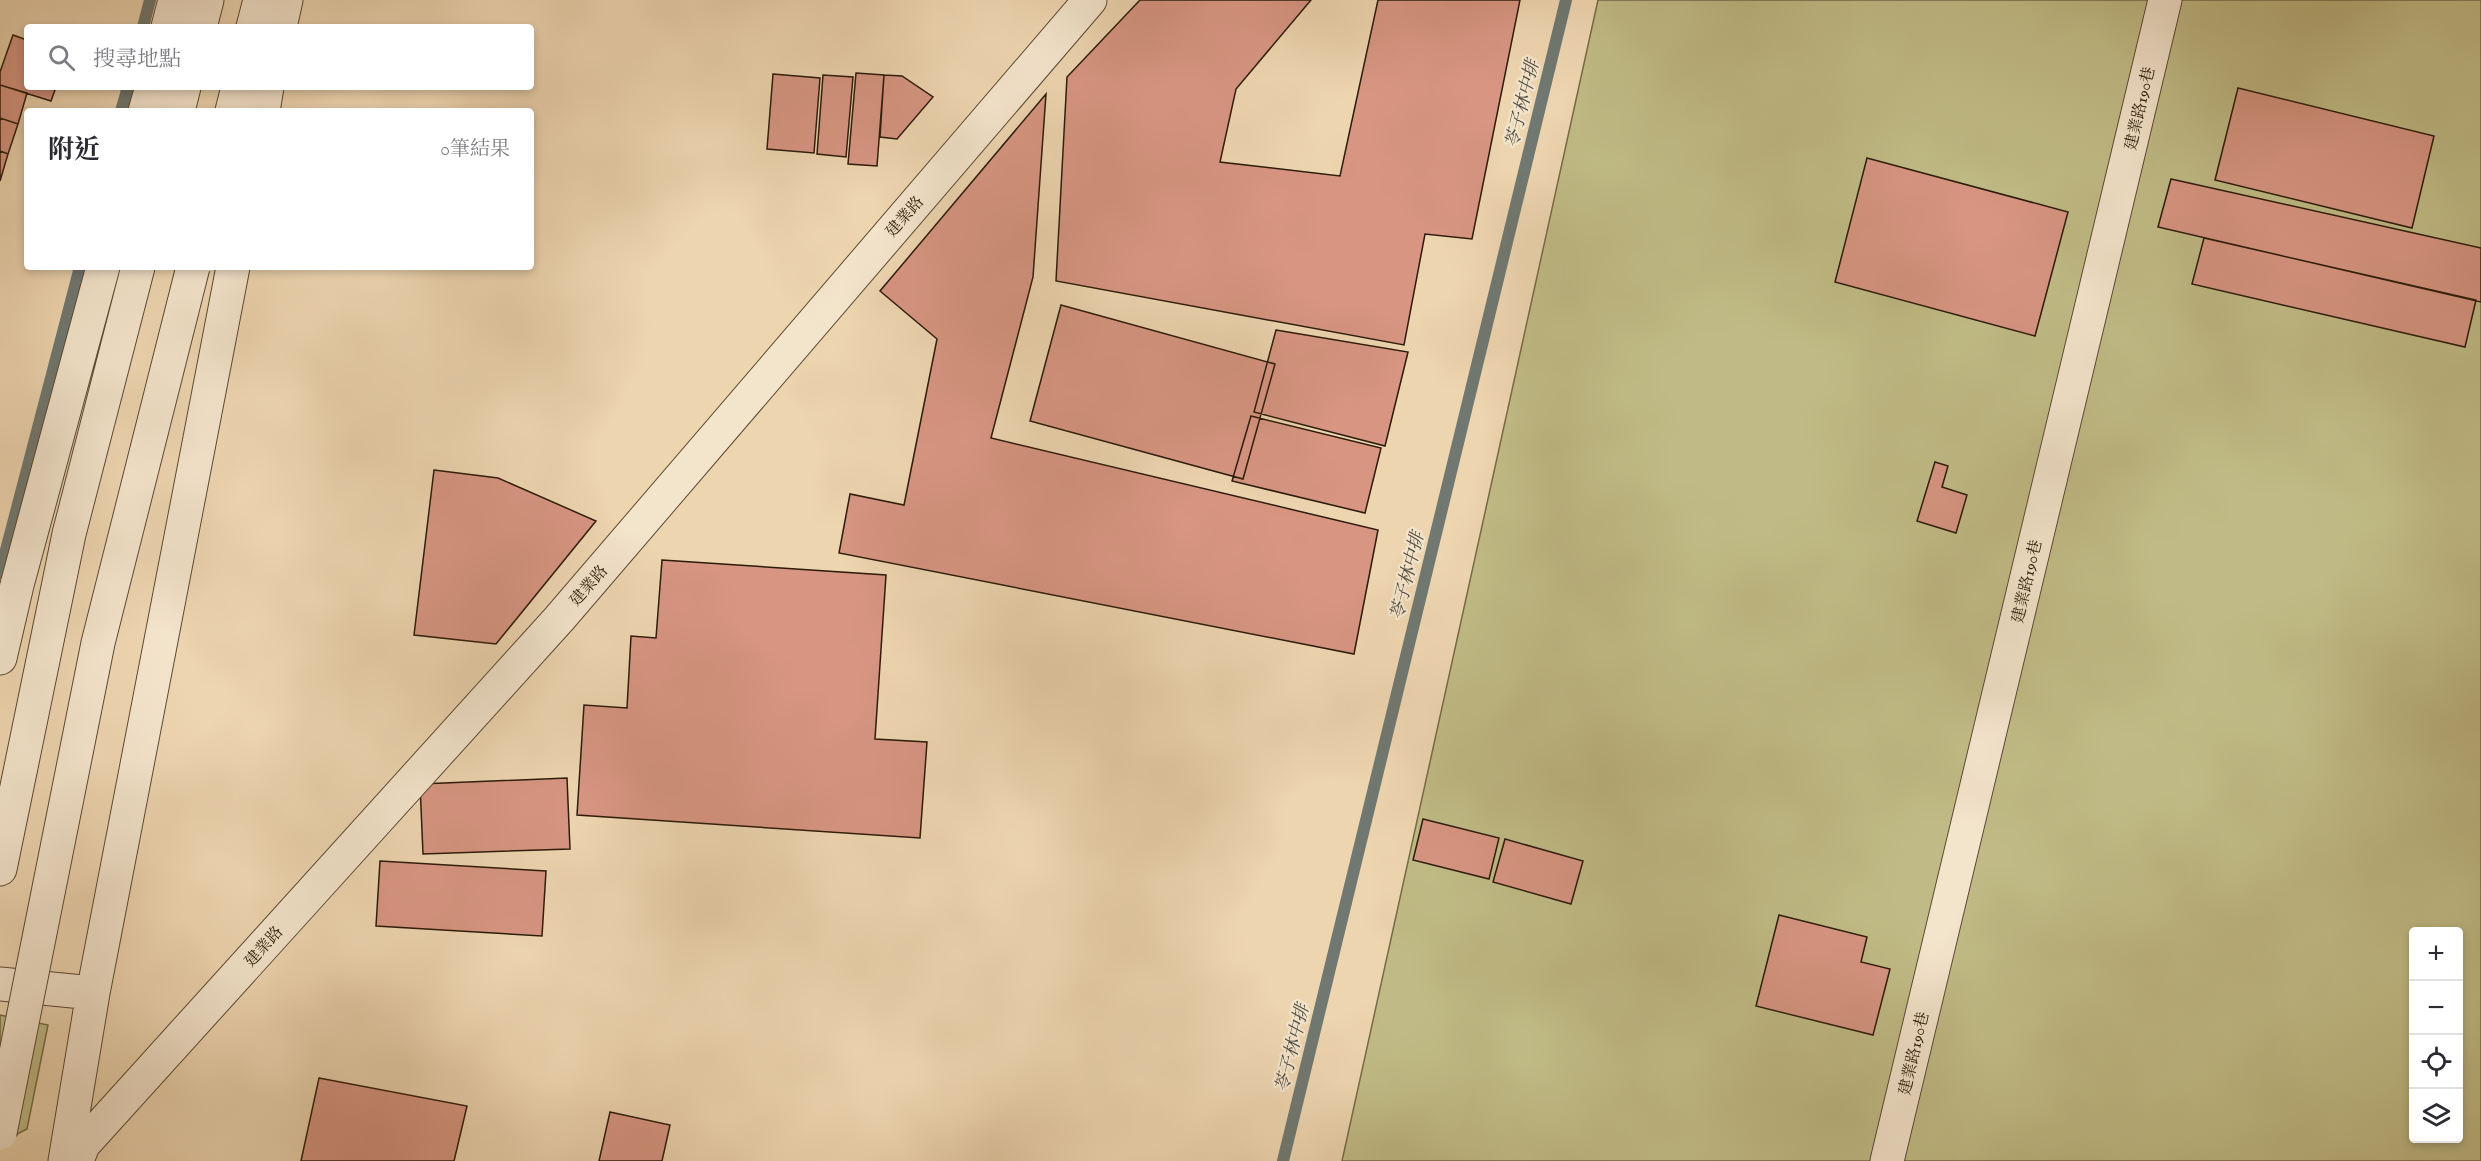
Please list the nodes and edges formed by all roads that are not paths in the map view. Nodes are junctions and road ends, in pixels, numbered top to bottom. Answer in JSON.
{"nodes":[{"id":1,"x":175,"y":0,"type":"edge"},
{"id":2,"x":207,"y":0,"type":"edge"},
{"id":3,"x":260,"y":0,"type":"edge"},
{"id":4,"x":286,"y":0,"type":"edge"},
{"id":5,"x":1090,"y":0,"type":"edge"},
{"id":6,"x":2165,"y":0,"type":"edge"},
{"id":7,"x":169,"y":24,"type":"edge"},
{"id":8,"x":201,"y":24,"type":"edge"},
{"id":9,"x":254,"y":24,"type":"edge"},
{"id":10,"x":281,"y":24,"type":"edge"},
{"id":11,"x":151,"y":90,"type":"edge"},
{"id":12,"x":183,"y":90,"type":"edge"},
{"id":13,"x":237,"y":90,"type":"edge"},
{"id":14,"x":266,"y":90,"type":"edge"},
{"id":15,"x":146,"y":108,"type":"edge"},
{"id":16,"x":179,"y":108,"type":"edge"},
{"id":17,"x":233,"y":108,"type":"edge"},
{"id":18,"x":264,"y":108,"type":"edge"},
{"id":19,"x":102,"y":270,"type":"edge"},
{"id":20,"x":137,"y":270,"type":"edge"},
{"id":21,"x":192,"y":270,"type":"edge"},
{"id":22,"x":232,"y":270,"type":"edge"},
{"id":23,"x":0,"y":658,"type":"edge"},
{"id":24,"x":0,"y":869,"type":"edge"},
{"id":25,"x":0,"y":984,"type":"edge"},
{"id":26,"x":93,"y":993,"type":"junction"},
{"id":27,"x":0,"y":1133,"type":"edge"},
{"id":28,"x":65,"y":1161,"type":"edge"},
{"id":29,"x":77,"y":1161,"type":"edge"},
{"id":30,"x":1887,"y":1161,"type":"edge"}],
"edges":[{"from":1,"to":7,"type":"street"},
{"from":2,"to":8,"type":"street"},
{"from":3,"to":9,"type":"street"},
{"from":4,"to":10,"type":"street"},
{"from":5,"to":29,"type":"street","name":"建業路"},
{"from":6,"to":30,"type":"street","name":"建業路190巷"},
{"from":11,"to":15,"type":"street"},
{"from":12,"to":16,"type":"street"},
{"from":13,"to":17,"type":"street"},
{"from":14,"to":18,"type":"street"},
{"from":19,"to":23,"type":"street"},
{"from":20,"to":24,"type":"street"},
{"from":21,"to":27,"type":"street","bridge":true},
{"from":22,"to":26,"type":"street"},
{"from":25,"to":26,"type":"street"},
{"from":26,"to":28,"type":"street"}]}
